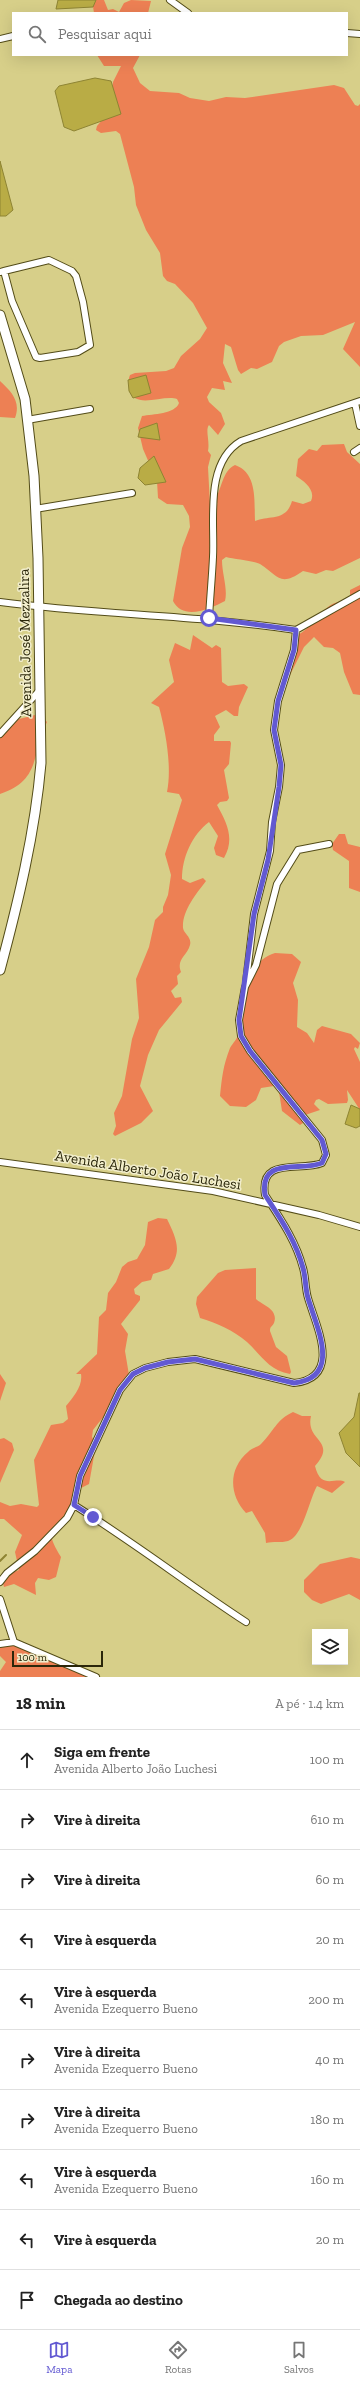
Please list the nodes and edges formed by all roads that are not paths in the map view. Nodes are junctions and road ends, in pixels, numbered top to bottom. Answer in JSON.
{"nodes":[{"id":1,"x":170,"y":0,"type":"edge"},
{"id":2,"x":187,"y":12,"type":"edge"},
{"id":3,"x":348,"y":34,"type":"edge"},
{"id":4,"x":360,"y":34,"type":"edge"},
{"id":5,"x":12,"y":36,"type":"edge"},
{"id":6,"x":0,"y":39,"type":"edge"},
{"id":7,"x":2,"y":272,"type":"edge"},
{"id":8,"x":0,"y":315,"type":"edge"},
{"id":9,"x":357,"y":402,"type":"edge"},
{"id":10,"x":90,"y":409,"type":"dead end"},
{"id":11,"x":27,"y":420,"type":"junction"},
{"id":12,"x":360,"y":426,"type":"edge"},
{"id":13,"x":360,"y":448,"type":"edge"},
{"id":14,"x":354,"y":452,"type":"dead end"},
{"id":15,"x":132,"y":493,"type":"dead end"},
{"id":16,"x":35,"y":509,"type":"junction"},
{"id":17,"x":360,"y":594,"type":"edge"},
{"id":18,"x":0,"y":602,"type":"edge"},
{"id":19,"x":39,"y":608,"type":"junction"},
{"id":20,"x":209,"y":618,"type":"junction"},
{"id":21,"x":296,"y":630,"type":"junction"},
{"id":22,"x":40,"y":691,"type":"junction"},
{"id":23,"x":0,"y":734,"type":"edge"},
{"id":24,"x":329,"y":844,"type":"dead end"},
{"id":25,"x":0,"y":970,"type":"edge"},
{"id":26,"x":245,"y":987,"type":"junction"},
{"id":27,"x":0,"y":1162,"type":"edge"},
{"id":28,"x":270,"y":1203,"type":"junction"},
{"id":29,"x":360,"y":1227,"type":"edge"},
{"id":30,"x":74,"y":1505,"type":"junction"},
{"id":31,"x":0,"y":1582,"type":"edge"},
{"id":32,"x":0,"y":1599,"type":"edge"},
{"id":33,"x":246,"y":1622,"type":"dead end"},
{"id":34,"x":14,"y":1642,"type":"junction"},
{"id":35,"x":0,"y":1644,"type":"edge"},
{"id":36,"x":96,"y":1677,"type":"edge"}],
"edges":[{"from":1,"to":2,"type":"street"},
{"from":3,"to":4,"type":"street"},
{"from":5,"to":6,"type":"street"},
{"from":7,"to":7,"type":"street"},
{"from":8,"to":11,"type":"main road","name":"Avenida José Mezzalira"},
{"from":9,"to":12,"type":"street"},
{"from":9,"to":20,"type":"street"},
{"from":10,"to":11,"type":"street"},
{"from":11,"to":16,"type":"main road","name":"Avenida José Mezzalira"},
{"from":13,"to":14,"type":"street"},
{"from":15,"to":16,"type":"street"},
{"from":16,"to":19,"type":"main road","name":"Avenida José Mezzalira"},
{"from":17,"to":21,"type":"street"},
{"from":18,"to":19,"type":"street"},
{"from":19,"to":20,"type":"street"},
{"from":19,"to":22,"type":"main road","name":"Avenida José Mezzalira"},
{"from":20,"to":21,"type":"street"},
{"from":21,"to":26,"type":"street"},
{"from":22,"to":23,"type":"street"},
{"from":22,"to":25,"type":"main road","name":"Avenida José Mezzalira"},
{"from":24,"to":26,"type":"street"},
{"from":26,"to":28,"type":"street"},
{"from":27,"to":28,"type":"street","name":"Avenida Alberto João Luchesi"},
{"from":28,"to":29,"type":"street","name":"Avenida Alberto João Luchesi"},
{"from":28,"to":30,"type":"street"},
{"from":30,"to":31,"type":"street"},
{"from":30,"to":33,"type":"street"},
{"from":32,"to":34,"type":"street"},
{"from":34,"to":35,"type":"street"},
{"from":34,"to":36,"type":"street"}]}
